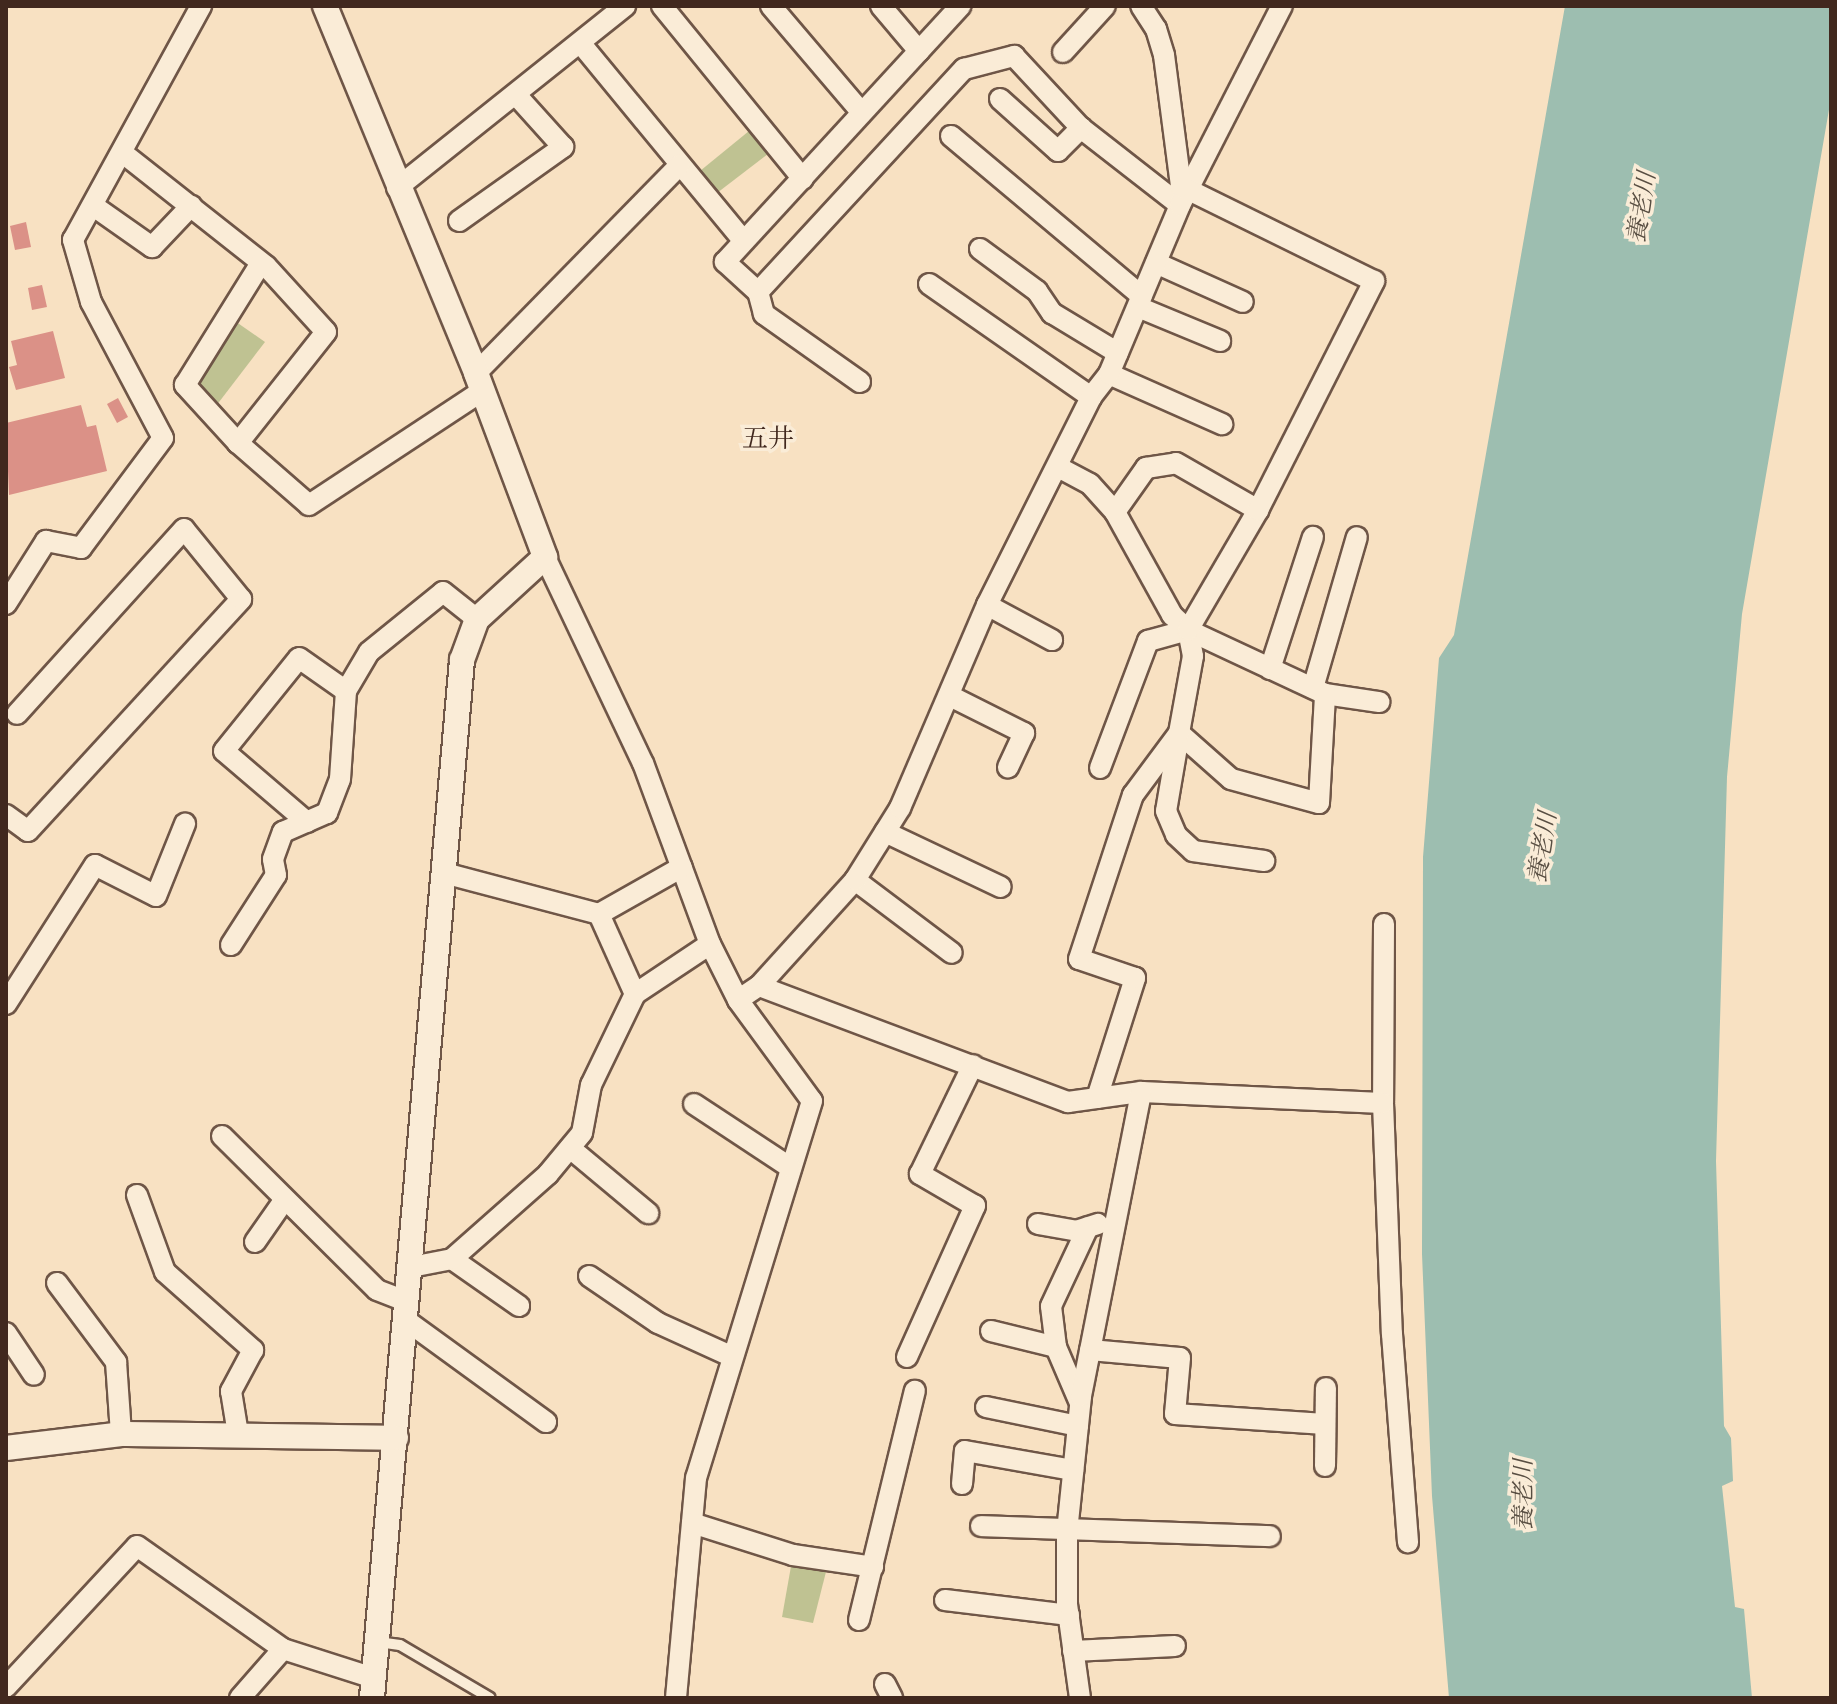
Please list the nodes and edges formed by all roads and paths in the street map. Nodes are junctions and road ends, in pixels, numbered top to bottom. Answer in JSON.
{"nodes":[{"id":1,"x":201,"y":6,"type":"edge"},
{"id":2,"x":325,"y":6,"type":"edge"},
{"id":3,"x":662,"y":6,"type":"edge"},
{"id":4,"x":771,"y":6,"type":"edge"},
{"id":5,"x":881,"y":6,"type":"edge"},
{"id":6,"x":960,"y":6,"type":"edge"},
{"id":7,"x":1105,"y":6,"type":"edge"},
{"id":8,"x":1141,"y":6,"type":"edge"},
{"id":9,"x":1282,"y":6,"type":"edge"},
{"id":10,"x":619,"y":8,"type":"edge"},
{"id":11,"x":582,"y":45,"type":"junction"},
{"id":12,"x":919,"y":51,"type":"junction"},
{"id":13,"x":1063,"y":52,"type":"dead end"},
{"id":14,"x":517,"y":96,"type":"junction"},
{"id":15,"x":1000,"y":99,"type":"dead end"},
{"id":16,"x":862,"y":113,"type":"junction"},
{"id":17,"x":1081,"y":128,"type":"junction"},
{"id":18,"x":951,"y":136,"type":"dead end"},
{"id":19,"x":124,"y":154,"type":"junction"},
{"id":20,"x":680,"y":165,"type":"junction"},
{"id":21,"x":803,"y":179,"type":"junction"},
{"id":22,"x":397,"y":188,"type":"junction"},
{"id":23,"x":1184,"y":199,"type":"junction"},
{"id":24,"x":191,"y":206,"type":"junction"},
{"id":25,"x":95,"y":207,"type":"junction"},
{"id":26,"x":459,"y":221,"type":"dead end"},
{"id":27,"x":743,"y":240,"type":"junction"},
{"id":28,"x":980,"y":249,"type":"dead end"},
{"id":29,"x":261,"y":263,"type":"junction"},
{"id":30,"x":1156,"y":263,"type":"junction"},
{"id":31,"x":929,"y":284,"type":"dead end"},
{"id":32,"x":758,"y":292,"type":"junction"},
{"id":33,"x":1140,"y":301,"type":"junction"},
{"id":34,"x":1243,"y":302,"type":"dead end"},
{"id":35,"x":1220,"y":341,"type":"dead end"},
{"id":36,"x":1118,"y":353,"type":"junction"},
{"id":37,"x":1109,"y":374,"type":"junction"},
{"id":38,"x":479,"y":382,"type":"junction"},
{"id":39,"x":860,"y":382,"type":"dead end"},
{"id":40,"x":1091,"y":397,"type":"junction"},
{"id":41,"x":1222,"y":424,"type":"dead end"},
{"id":42,"x":238,"y":443,"type":"junction"},
{"id":43,"x":1058,"y":467,"type":"junction"},
{"id":44,"x":1258,"y":510,"type":"junction"},
{"id":45,"x":1115,"y":512,"type":"junction"},
{"id":46,"x":1313,"y":537,"type":"dead end"},
{"id":47,"x":1357,"y":537,"type":"dead end"},
{"id":48,"x":545,"y":557,"type":"junction"},
{"id":49,"x":6,"y":604,"type":"edge"},
{"id":50,"x":987,"y":605,"type":"junction"},
{"id":51,"x":477,"y":619,"type":"junction"},
{"id":52,"x":1188,"y":630,"type":"junction"},
{"id":53,"x":1052,"y":640,"type":"dead end"},
{"id":54,"x":1270,"y":669,"type":"junction"},
{"id":55,"x":346,"y":691,"type":"junction"},
{"id":56,"x":1319,"y":691,"type":"junction"},
{"id":57,"x":950,"y":696,"type":"junction"},
{"id":58,"x":1379,"y":702,"type":"dead end"},
{"id":59,"x":10,"y":716,"type":"edge"},
{"id":60,"x":1179,"y":733,"type":"junction"},
{"id":61,"x":1008,"y":767,"type":"dead end"},
{"id":62,"x":1100,"y":768,"type":"dead end"},
{"id":63,"x":6,"y":815,"type":"edge"},
{"id":64,"x":307,"y":822,"type":"junction"},
{"id":65,"x":185,"y":824,"type":"dead end"},
{"id":66,"x":885,"y":832,"type":"junction"},
{"id":67,"x":1264,"y":861,"type":"dead end"},
{"id":68,"x":682,"y":867,"type":"junction"},
{"id":69,"x":444,"y":873,"type":"junction"},
{"id":70,"x":855,"y":880,"type":"junction"},
{"id":71,"x":1001,"y":887,"type":"dead end"},
{"id":72,"x":599,"y":914,"type":"junction"},
{"id":73,"x":1384,"y":924,"type":"dead end"},
{"id":74,"x":710,"y":944,"type":"junction"},
{"id":75,"x":231,"y":945,"type":"dead end"},
{"id":76,"x":952,"y":953,"type":"dead end"},
{"id":77,"x":759,"y":986,"type":"junction"},
{"id":78,"x":635,"y":994,"type":"junction"},
{"id":79,"x":738,"y":1000,"type":"junction"},
{"id":80,"x":6,"y":1004,"type":"edge"},
{"id":81,"x":973,"y":1065,"type":"junction"},
{"id":82,"x":1141,"y":1092,"type":"junction"},
{"id":83,"x":1097,"y":1098,"type":"junction"},
{"id":84,"x":1383,"y":1103,"type":"junction"},
{"id":85,"x":694,"y":1104,"type":"dead end"},
{"id":86,"x":222,"y":1136,"type":"dead end"},
{"id":87,"x":570,"y":1148,"type":"junction"},
{"id":88,"x":791,"y":1168,"type":"junction"},
{"id":89,"x":137,"y":1195,"type":"dead end"},
{"id":90,"x":285,"y":1199,"type":"junction"},
{"id":91,"x":648,"y":1213,"type":"dead end"},
{"id":92,"x":1116,"y":1217,"type":"junction"},
{"id":93,"x":1038,"y":1224,"type":"dead end"},
{"id":94,"x":1088,"y":1227,"type":"junction"},
{"id":95,"x":255,"y":1242,"type":"dead end"},
{"id":96,"x":452,"y":1259,"type":"junction"},
{"id":97,"x":411,"y":1267,"type":"junction"},
{"id":98,"x":589,"y":1276,"type":"dead end"},
{"id":99,"x":57,"y":1283,"type":"dead end"},
{"id":100,"x":519,"y":1306,"type":"dead end"},
{"id":101,"x":408,"y":1311,"type":"junction"},
{"id":102,"x":991,"y":1331,"type":"dead end"},
{"id":103,"x":6,"y":1333,"type":"edge"},
{"id":104,"x":1056,"y":1347,"type":"junction"},
{"id":105,"x":1090,"y":1350,"type":"junction"},
{"id":106,"x":733,"y":1357,"type":"junction"},
{"id":107,"x":907,"y":1357,"type":"dead end"},
{"id":108,"x":34,"y":1375,"type":"dead end"},
{"id":109,"x":1326,"y":1388,"type":"dead end"},
{"id":110,"x":915,"y":1391,"type":"dead end"},
{"id":111,"x":1080,"y":1403,"type":"junction"},
{"id":112,"x":986,"y":1407,"type":"dead end"},
{"id":113,"x":546,"y":1422,"type":"dead end"},
{"id":114,"x":1325,"y":1424,"type":"junction"},
{"id":115,"x":1078,"y":1426,"type":"junction"},
{"id":116,"x":121,"y":1434,"type":"junction"},
{"id":117,"x":238,"y":1434,"type":"junction"},
{"id":118,"x":396,"y":1438,"type":"junction"},
{"id":119,"x":6,"y":1448,"type":"edge"},
{"id":120,"x":1325,"y":1466,"type":"dead end"},
{"id":121,"x":1073,"y":1470,"type":"junction"},
{"id":122,"x":962,"y":1484,"type":"dead end"},
{"id":123,"x":692,"y":1523,"type":"junction"},
{"id":124,"x":981,"y":1526,"type":"dead end"},
{"id":125,"x":1067,"y":1532,"type":"junction"},
{"id":126,"x":1270,"y":1536,"type":"dead end"},
{"id":127,"x":1408,"y":1542,"type":"dead end"},
{"id":128,"x":873,"y":1567,"type":"junction"},
{"id":129,"x":945,"y":1600,"type":"dead end"},
{"id":130,"x":1069,"y":1615,"type":"junction"},
{"id":131,"x":859,"y":1620,"type":"dead end"},
{"id":132,"x":378,"y":1642,"type":"junction"},
{"id":133,"x":1175,"y":1646,"type":"dead end"},
{"id":134,"x":283,"y":1649,"type":"junction"},
{"id":135,"x":1073,"y":1651,"type":"junction"},
{"id":136,"x":6,"y":1687,"type":"edge"},
{"id":137,"x":373,"y":1688,"type":"edge"},
{"id":138,"x":240,"y":1698,"type":"edge"},
{"id":139,"x":490,"y":1698,"type":"edge"},
{"id":140,"x":676,"y":1698,"type":"edge"},
{"id":141,"x":1080,"y":1698,"type":"edge"}],
"edges":[{"from":1,"to":19,"type":"street"},
{"from":2,"to":22,"type":"street"},
{"from":3,"to":21,"type":"street"},
{"from":4,"to":16,"type":"street"},
{"from":5,"to":12,"type":"street"},
{"from":6,"to":12,"type":"street"},
{"from":7,"to":13,"type":"street"},
{"from":8,"to":23,"type":"street"},
{"from":9,"to":23,"type":"street"},
{"from":10,"to":11,"type":"street"},
{"from":11,"to":14,"type":"street"},
{"from":11,"to":20,"type":"street"},
{"from":12,"to":16,"type":"street"},
{"from":14,"to":22,"type":"street"},
{"from":14,"to":26,"type":"street"},
{"from":15,"to":17,"type":"street"},
{"from":16,"to":21,"type":"street"},
{"from":17,"to":23,"type":"street"},
{"from":17,"to":32,"type":"street"},
{"from":18,"to":33,"type":"street"},
{"from":19,"to":24,"type":"street"},
{"from":19,"to":25,"type":"street"},
{"from":20,"to":27,"type":"street"},
{"from":20,"to":38,"type":"street"},
{"from":21,"to":27,"type":"street"},
{"from":22,"to":38,"type":"street"},
{"from":23,"to":30,"type":"street"},
{"from":23,"to":44,"type":"street"},
{"from":24,"to":25,"type":"street"},
{"from":24,"to":29,"type":"street"},
{"from":25,"to":49,"type":"street"},
{"from":27,"to":32,"type":"street"},
{"from":28,"to":36,"type":"street"},
{"from":29,"to":42,"type":"street"},
{"from":29,"to":42,"type":"street"},
{"from":30,"to":33,"type":"street"},
{"from":30,"to":34,"type":"street"},
{"from":31,"to":40,"type":"street"},
{"from":32,"to":39,"type":"street"},
{"from":33,"to":35,"type":"street"},
{"from":33,"to":36,"type":"street"},
{"from":36,"to":37,"type":"street"},
{"from":37,"to":40,"type":"street"},
{"from":37,"to":41,"type":"street"},
{"from":38,"to":42,"type":"street"},
{"from":38,"to":48,"type":"street"},
{"from":40,"to":43,"type":"street"},
{"from":43,"to":45,"type":"street"},
{"from":43,"to":50,"type":"street"},
{"from":44,"to":45,"type":"street"},
{"from":44,"to":52,"type":"street"},
{"from":45,"to":52,"type":"street"},
{"from":46,"to":54,"type":"street"},
{"from":47,"to":56,"type":"street"},
{"from":48,"to":51,"type":"street"},
{"from":48,"to":68,"type":"street"},
{"from":50,"to":53,"type":"street"},
{"from":50,"to":57,"type":"street"},
{"from":51,"to":55,"type":"street"},
{"from":51,"to":69,"type":"street"},
{"from":52,"to":54,"type":"street"},
{"from":52,"to":60,"type":"street"},
{"from":52,"to":62,"type":"street"},
{"from":54,"to":56,"type":"street"},
{"from":55,"to":64,"type":"street"},
{"from":55,"to":64,"type":"street"},
{"from":56,"to":58,"type":"street"},
{"from":56,"to":60,"type":"street"},
{"from":57,"to":61,"type":"street"},
{"from":57,"to":66,"type":"street"},
{"from":59,"to":63,"type":"street"},
{"from":60,"to":67,"type":"street"},
{"from":60,"to":83,"type":"street"},
{"from":64,"to":75,"type":"street"},
{"from":65,"to":80,"type":"street"},
{"from":66,"to":70,"type":"street"},
{"from":66,"to":71,"type":"street"},
{"from":68,"to":72,"type":"street"},
{"from":68,"to":74,"type":"street"},
{"from":69,"to":72,"type":"street"},
{"from":69,"to":97,"type":"street"},
{"from":70,"to":76,"type":"street"},
{"from":70,"to":77,"type":"street"},
{"from":72,"to":78,"type":"street"},
{"from":73,"to":84,"type":"street"},
{"from":74,"to":78,"type":"street"},
{"from":74,"to":79,"type":"street"},
{"from":77,"to":79,"type":"street"},
{"from":77,"to":81,"type":"street"},
{"from":78,"to":87,"type":"street"},
{"from":79,"to":88,"type":"street"},
{"from":81,"to":83,"type":"street"},
{"from":81,"to":107,"type":"street"},
{"from":82,"to":83,"type":"street"},
{"from":82,"to":84,"type":"street"},
{"from":82,"to":92,"type":"street"},
{"from":84,"to":127,"type":"street"},
{"from":85,"to":88,"type":"street"},
{"from":86,"to":90,"type":"street"},
{"from":87,"to":91,"type":"street"},
{"from":87,"to":96,"type":"street"},
{"from":88,"to":106,"type":"street"},
{"from":89,"to":117,"type":"street"},
{"from":90,"to":95,"type":"street"},
{"from":90,"to":101,"type":"street"},
{"from":92,"to":94,"type":"street"},
{"from":92,"to":105,"type":"street"},
{"from":93,"to":94,"type":"street"},
{"from":94,"to":104,"type":"street"},
{"from":96,"to":97,"type":"street"},
{"from":96,"to":100,"type":"street"},
{"from":97,"to":101,"type":"street"},
{"from":98,"to":106,"type":"street"},
{"from":99,"to":116,"type":"street"},
{"from":101,"to":113,"type":"street"},
{"from":101,"to":118,"type":"street"},
{"from":102,"to":104,"type":"street"},
{"from":103,"to":108,"type":"street"},
{"from":104,"to":111,"type":"street"},
{"from":105,"to":111,"type":"street"},
{"from":105,"to":114,"type":"street"},
{"from":106,"to":123,"type":"street"},
{"from":109,"to":114,"type":"street"},
{"from":110,"to":128,"type":"street"},
{"from":111,"to":115,"type":"street"},
{"from":112,"to":115,"type":"street"},
{"from":114,"to":120,"type":"street"},
{"from":115,"to":121,"type":"street"},
{"from":116,"to":117,"type":"street"},
{"from":116,"to":119,"type":"street"},
{"from":117,"to":118,"type":"street"},
{"from":118,"to":132,"type":"street"},
{"from":121,"to":122,"type":"street"},
{"from":121,"to":125,"type":"street"},
{"from":123,"to":128,"type":"street"},
{"from":123,"to":140,"type":"street"},
{"from":124,"to":125,"type":"street"},
{"from":125,"to":126,"type":"street"},
{"from":125,"to":130,"type":"street"},
{"from":128,"to":131,"type":"street"},
{"from":129,"to":130,"type":"street"},
{"from":130,"to":135,"type":"street"},
{"from":132,"to":137,"type":"street"},
{"from":132,"to":139,"type":"lane"},
{"from":133,"to":135,"type":"street"},
{"from":134,"to":136,"type":"street"},
{"from":134,"to":137,"type":"street"},
{"from":134,"to":138,"type":"street"},
{"from":135,"to":141,"type":"street"}]}
